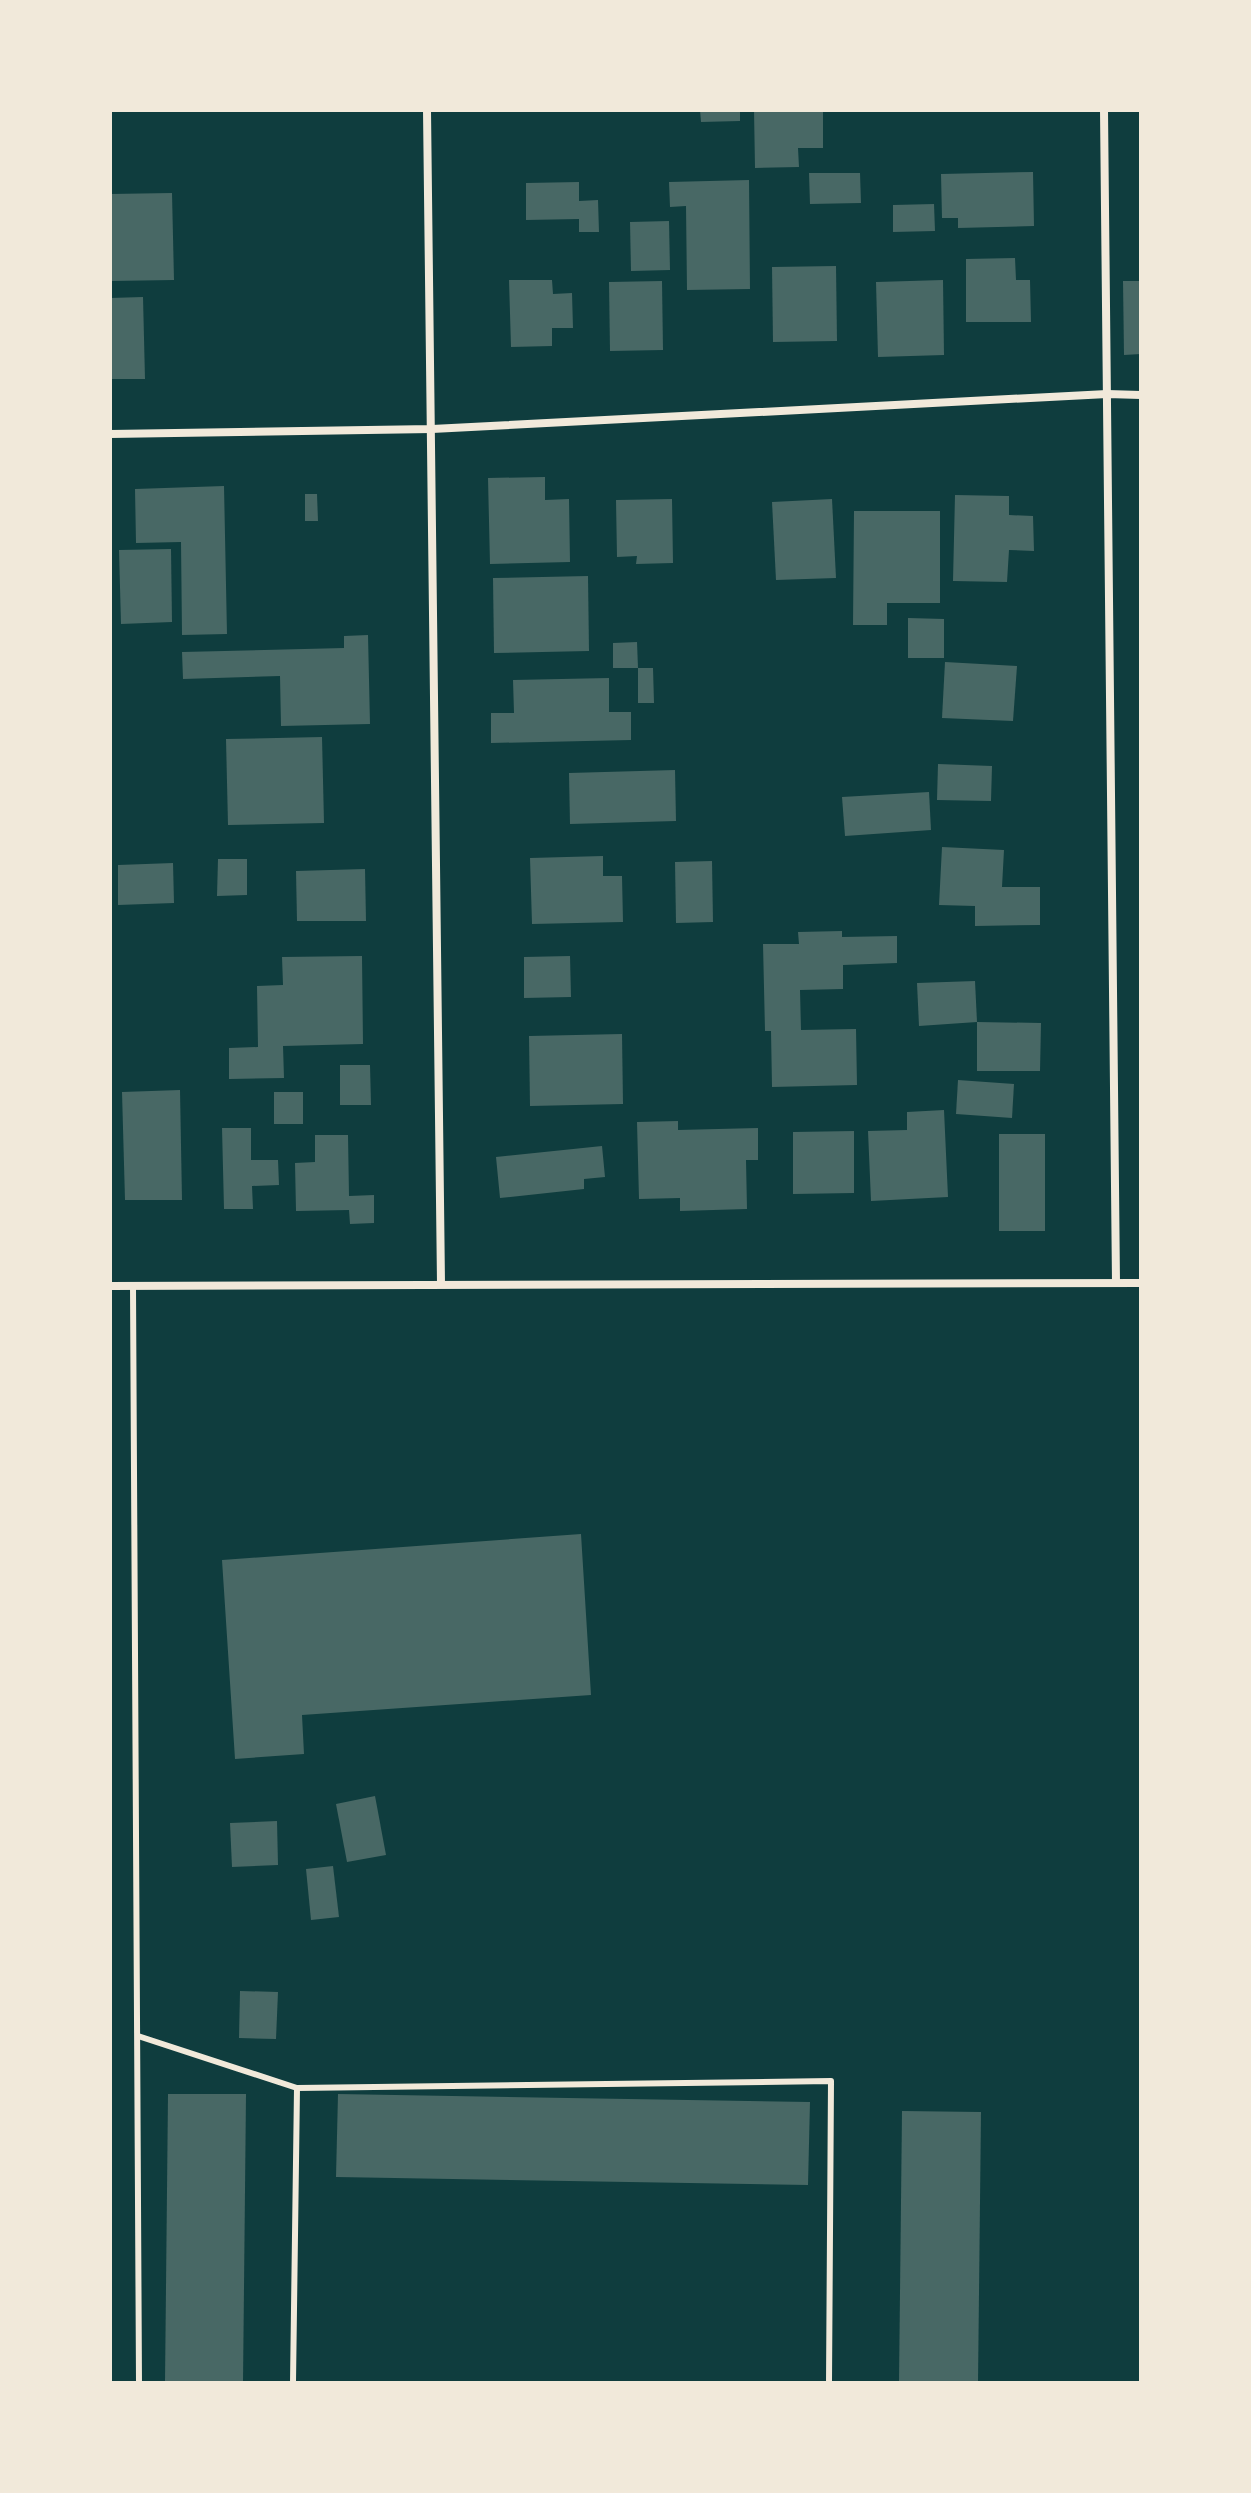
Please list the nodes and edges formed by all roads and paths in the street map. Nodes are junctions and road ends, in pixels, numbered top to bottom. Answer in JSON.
{"nodes":[{"id":1,"x":427,"y":110,"type":"edge"},
{"id":2,"x":1104,"y":110,"type":"edge"},
{"id":3,"x":1107,"y":394,"type":"junction"},
{"id":4,"x":1141,"y":395,"type":"edge"},
{"id":5,"x":432,"y":429,"type":"junction"},
{"id":6,"x":110,"y":434,"type":"edge"},
{"id":7,"x":1116,"y":1283,"type":"junction"},
{"id":8,"x":1141,"y":1283,"type":"edge"},
{"id":9,"x":441,"y":1284,"type":"junction"},
{"id":10,"x":110,"y":1286,"type":"edge"},
{"id":11,"x":133,"y":1287,"type":"junction"},
{"id":12,"x":138,"y":2036,"type":"junction"},
{"id":13,"x":297,"y":2088,"type":"junction"},
{"id":14,"x":139,"y":2383,"type":"edge"},
{"id":15,"x":293,"y":2383,"type":"edge"},
{"id":16,"x":829,"y":2383,"type":"edge"}],
"edges":[{"from":1,"to":5,"type":"street"},
{"from":2,"to":3,"type":"street"},
{"from":3,"to":4,"type":"street"},
{"from":3,"to":5,"type":"street"},
{"from":3,"to":7,"type":"street"},
{"from":5,"to":6,"type":"street"},
{"from":5,"to":9,"type":"street"},
{"from":7,"to":8,"type":"street"},
{"from":7,"to":9,"type":"street"},
{"from":9,"to":11,"type":"street"},
{"from":10,"to":11,"type":"street"},
{"from":11,"to":12,"type":"lane"},
{"from":12,"to":13,"type":"lane"},
{"from":12,"to":14,"type":"lane"},
{"from":13,"to":15,"type":"lane"},
{"from":13,"to":16,"type":"lane"}]}
